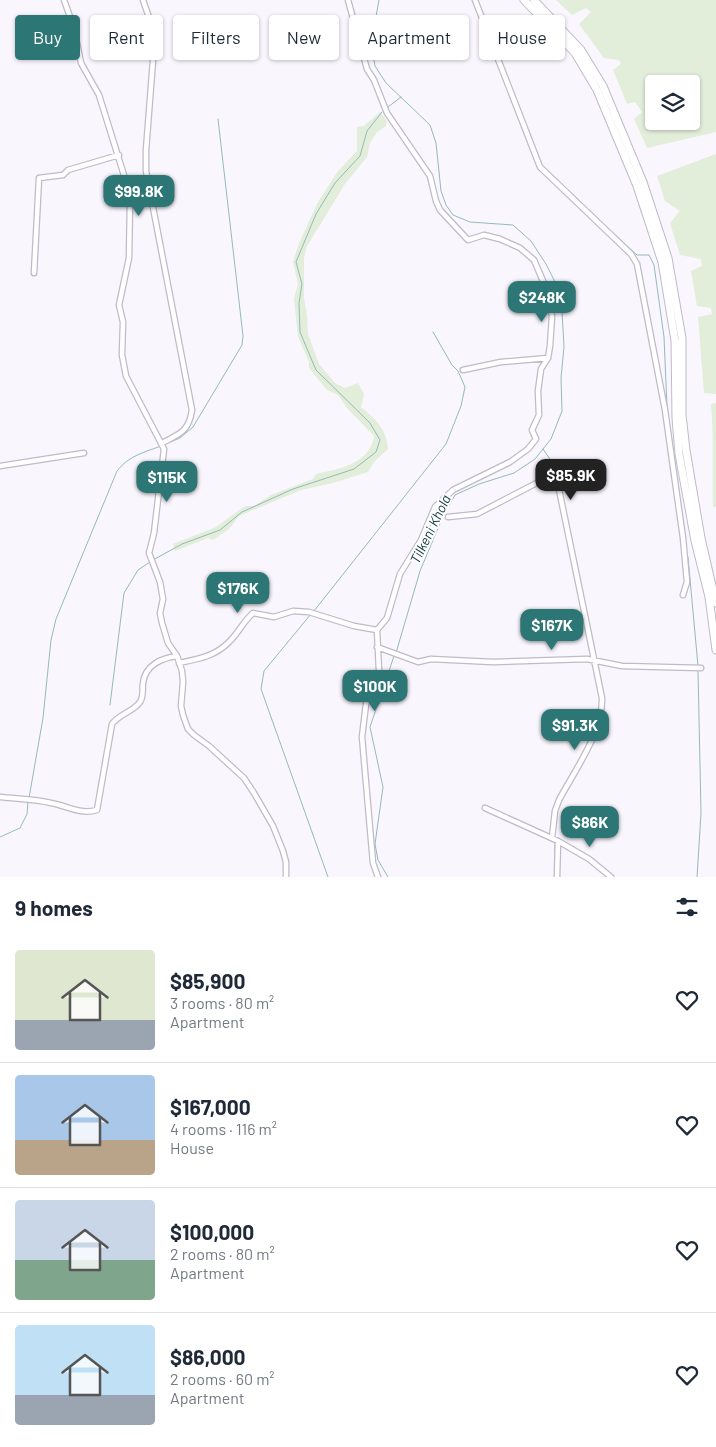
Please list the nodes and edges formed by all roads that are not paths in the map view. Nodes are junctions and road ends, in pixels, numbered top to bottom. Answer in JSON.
{"nodes":[{"id":1,"x":64,"y":0,"type":"edge"},
{"id":2,"x":143,"y":0,"type":"edge"},
{"id":3,"x":348,"y":0,"type":"edge"},
{"id":4,"x":475,"y":0,"type":"edge"},
{"id":5,"x":524,"y":0,"type":"edge"},
{"id":6,"x":534,"y":0,"type":"edge"},
{"id":7,"x":119,"y":155,"type":"junction"},
{"id":8,"x":34,"y":273,"type":"dead end"},
{"id":9,"x":548,"y":358,"type":"junction"},
{"id":10,"x":463,"y":370,"type":"dead end"},
{"id":11,"x":162,"y":443,"type":"junction"},
{"id":12,"x":84,"y":453,"type":"dead end"},
{"id":13,"x":0,"y":466,"type":"edge"},
{"id":14,"x":448,"y":517,"type":"dead end"},
{"id":15,"x":683,"y":595,"type":"dead end"},
{"id":16,"x":716,"y":603,"type":"edge"},
{"id":17,"x":377,"y":630,"type":"junction"},
{"id":18,"x":377,"y":647,"type":"junction"},
{"id":19,"x":716,"y":650,"type":"edge"},
{"id":20,"x":177,"y":656,"type":"junction"},
{"id":21,"x":594,"y":660,"type":"junction"},
{"id":22,"x":179,"y":663,"type":"junction"},
{"id":23,"x":699,"y":668,"type":"dead end"},
{"id":24,"x":0,"y":797,"type":"edge"},
{"id":25,"x":485,"y":808,"type":"dead end"},
{"id":26,"x":555,"y":839,"type":"junction"},
{"id":27,"x":286,"y":877,"type":"edge"},
{"id":28,"x":378,"y":877,"type":"edge"},
{"id":29,"x":557,"y":877,"type":"edge"},
{"id":30,"x":611,"y":877,"type":"edge"}],
"edges":[{"from":1,"to":7,"type":"street"},
{"from":2,"to":11,"type":"street"},
{"from":3,"to":9,"type":"street"},
{"from":4,"to":15,"type":"street"},
{"from":5,"to":19,"type":"main road"},
{"from":6,"to":16,"type":"main road"},
{"from":7,"to":8,"type":"street"},
{"from":7,"to":11,"type":"street"},
{"from":9,"to":10,"type":"street"},
{"from":9,"to":17,"type":"street"},
{"from":11,"to":20,"type":"street"},
{"from":12,"to":13,"type":"street"},
{"from":14,"to":21,"type":"street"},
{"from":17,"to":18,"type":"street"},
{"from":17,"to":22,"type":"street"},
{"from":18,"to":21,"type":"street"},
{"from":18,"to":28,"type":"street"},
{"from":20,"to":22,"type":"street"},
{"from":20,"to":24,"type":"street"},
{"from":21,"to":23,"type":"street"},
{"from":21,"to":26,"type":"street"},
{"from":22,"to":27,"type":"street"},
{"from":25,"to":26,"type":"street"},
{"from":26,"to":29,"type":"street"},
{"from":26,"to":30,"type":"street"}]}
